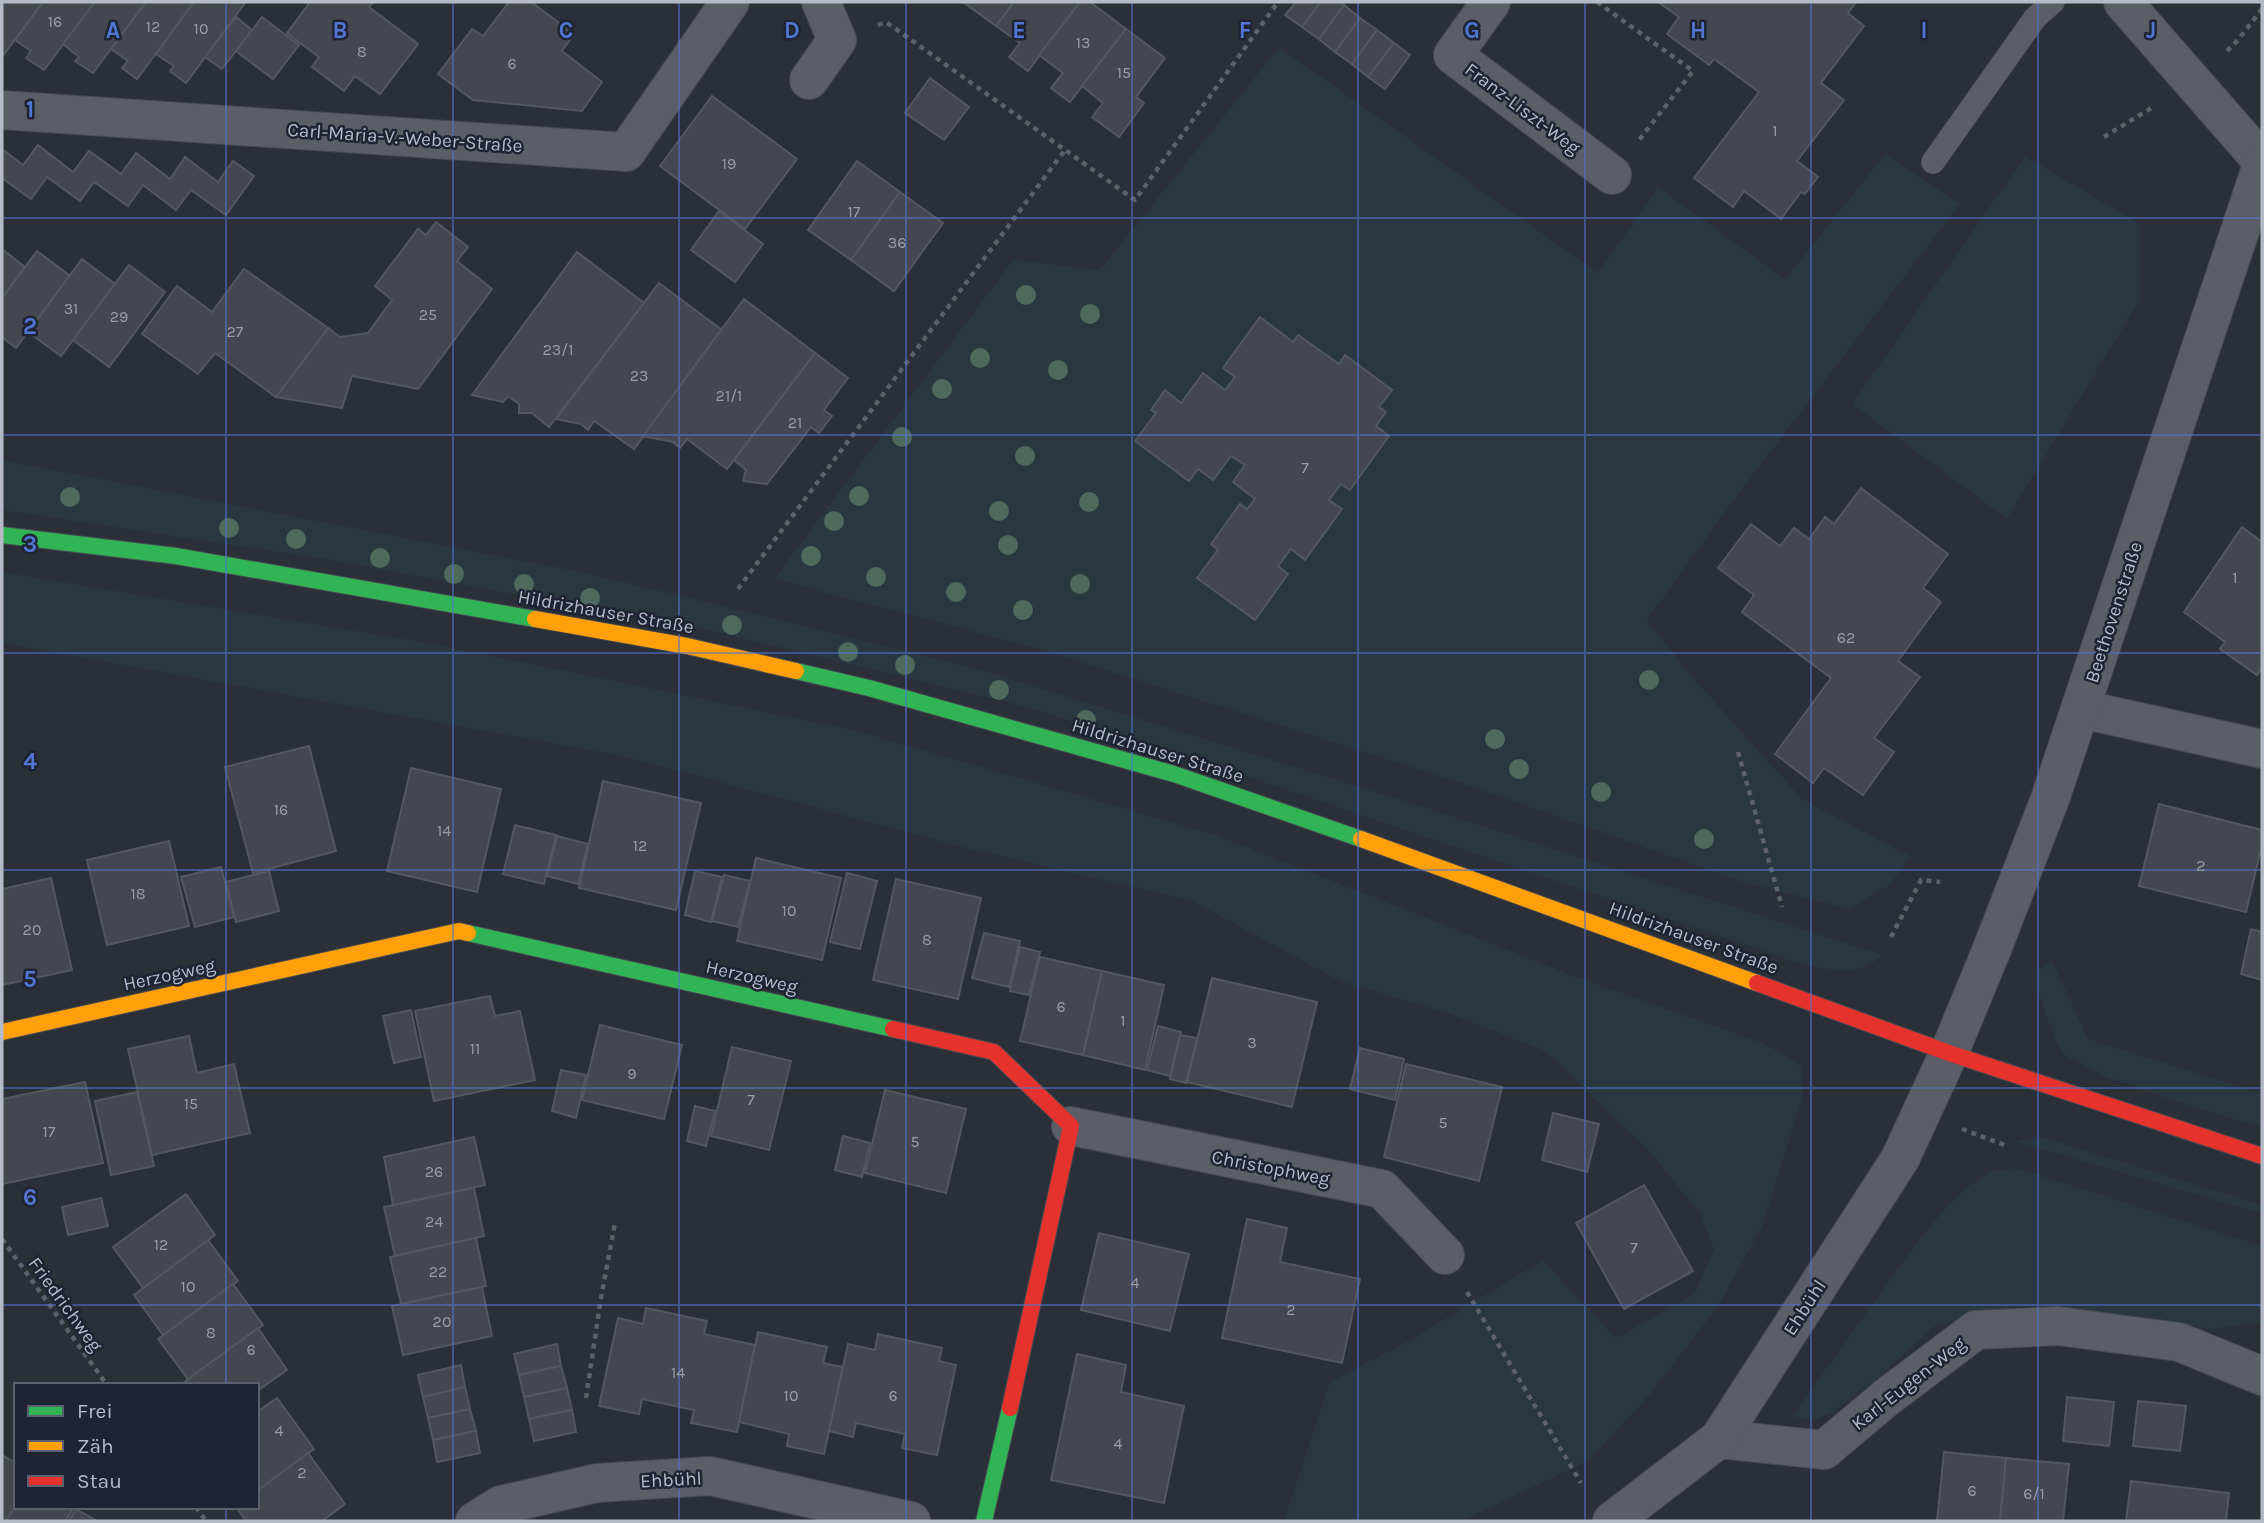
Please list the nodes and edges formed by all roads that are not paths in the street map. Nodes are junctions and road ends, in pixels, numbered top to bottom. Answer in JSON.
{"nodes":[{"id":1,"x":730,"y":2,"type":"edge"},
{"id":2,"x":821,"y":2,"type":"edge"},
{"id":3,"x":1491,"y":2,"type":"edge"},
{"id":4,"x":2053,"y":2,"type":"edge"},
{"id":5,"x":2123,"y":2,"type":"edge"},
{"id":6,"x":809,"y":80,"type":"dead end"},
{"id":7,"x":2,"y":110,"type":"edge"},
{"id":8,"x":1933,"y":162,"type":"dead end"},
{"id":9,"x":2262,"y":163,"type":"edge"},
{"id":10,"x":1612,"y":175,"type":"road end"},
{"id":11,"x":2,"y":535,"type":"edge"},
{"id":12,"x":2081,"y":709,"type":"junction"},
{"id":13,"x":2262,"y":749,"type":"edge"},
{"id":14,"x":2,"y":1032,"type":"edge"},
{"id":15,"x":1949,"y":1053,"type":"junction"},
{"id":16,"x":1071,"y":1126,"type":"junction"},
{"id":17,"x":2262,"y":1156,"type":"edge"},
{"id":18,"x":1445,"y":1255,"type":"road end"},
{"id":19,"x":2262,"y":1376,"type":"edge"},
{"id":20,"x":1719,"y":1439,"type":"junction"},
{"id":21,"x":475,"y":1521,"type":"edge"},
{"id":22,"x":911,"y":1521,"type":"edge"},
{"id":23,"x":984,"y":1521,"type":"edge"},
{"id":24,"x":1612,"y":1521,"type":"edge"}],
"edges":[{"from":1,"to":7,"type":"street","name":"Carl-Maria-V.-Weber-Straße"},
{"from":2,"to":6,"type":"street"},
{"from":3,"to":10,"type":"street","name":"Franz-Liszt-Weg"},
{"from":4,"to":8,"type":"lane"},
{"from":5,"to":9,"type":"street"},
{"from":9,"to":12,"type":"street","name":"Beethovenstraße"},
{"from":11,"to":15,"type":"main road","name":"Hildrizhauser Straße"},
{"from":12,"to":13,"type":"street"},
{"from":12,"to":15,"type":"street","name":"Beethovenstraße"},
{"from":14,"to":16,"type":"main road","name":"Herzogweg"},
{"from":15,"to":17,"type":"main road","name":"Hildrizhauser Straße"},
{"from":15,"to":20,"type":"street","name":"Ehbühl"},
{"from":16,"to":18,"type":"street","name":"Christophweg"},
{"from":16,"to":23,"type":"main road"},
{"from":19,"to":20,"type":"street","name":"Karl-Eugen-Weg"},
{"from":20,"to":24,"type":"street","name":"Ehbühl"},
{"from":21,"to":22,"type":"street","name":"Ehbühl"}]}
